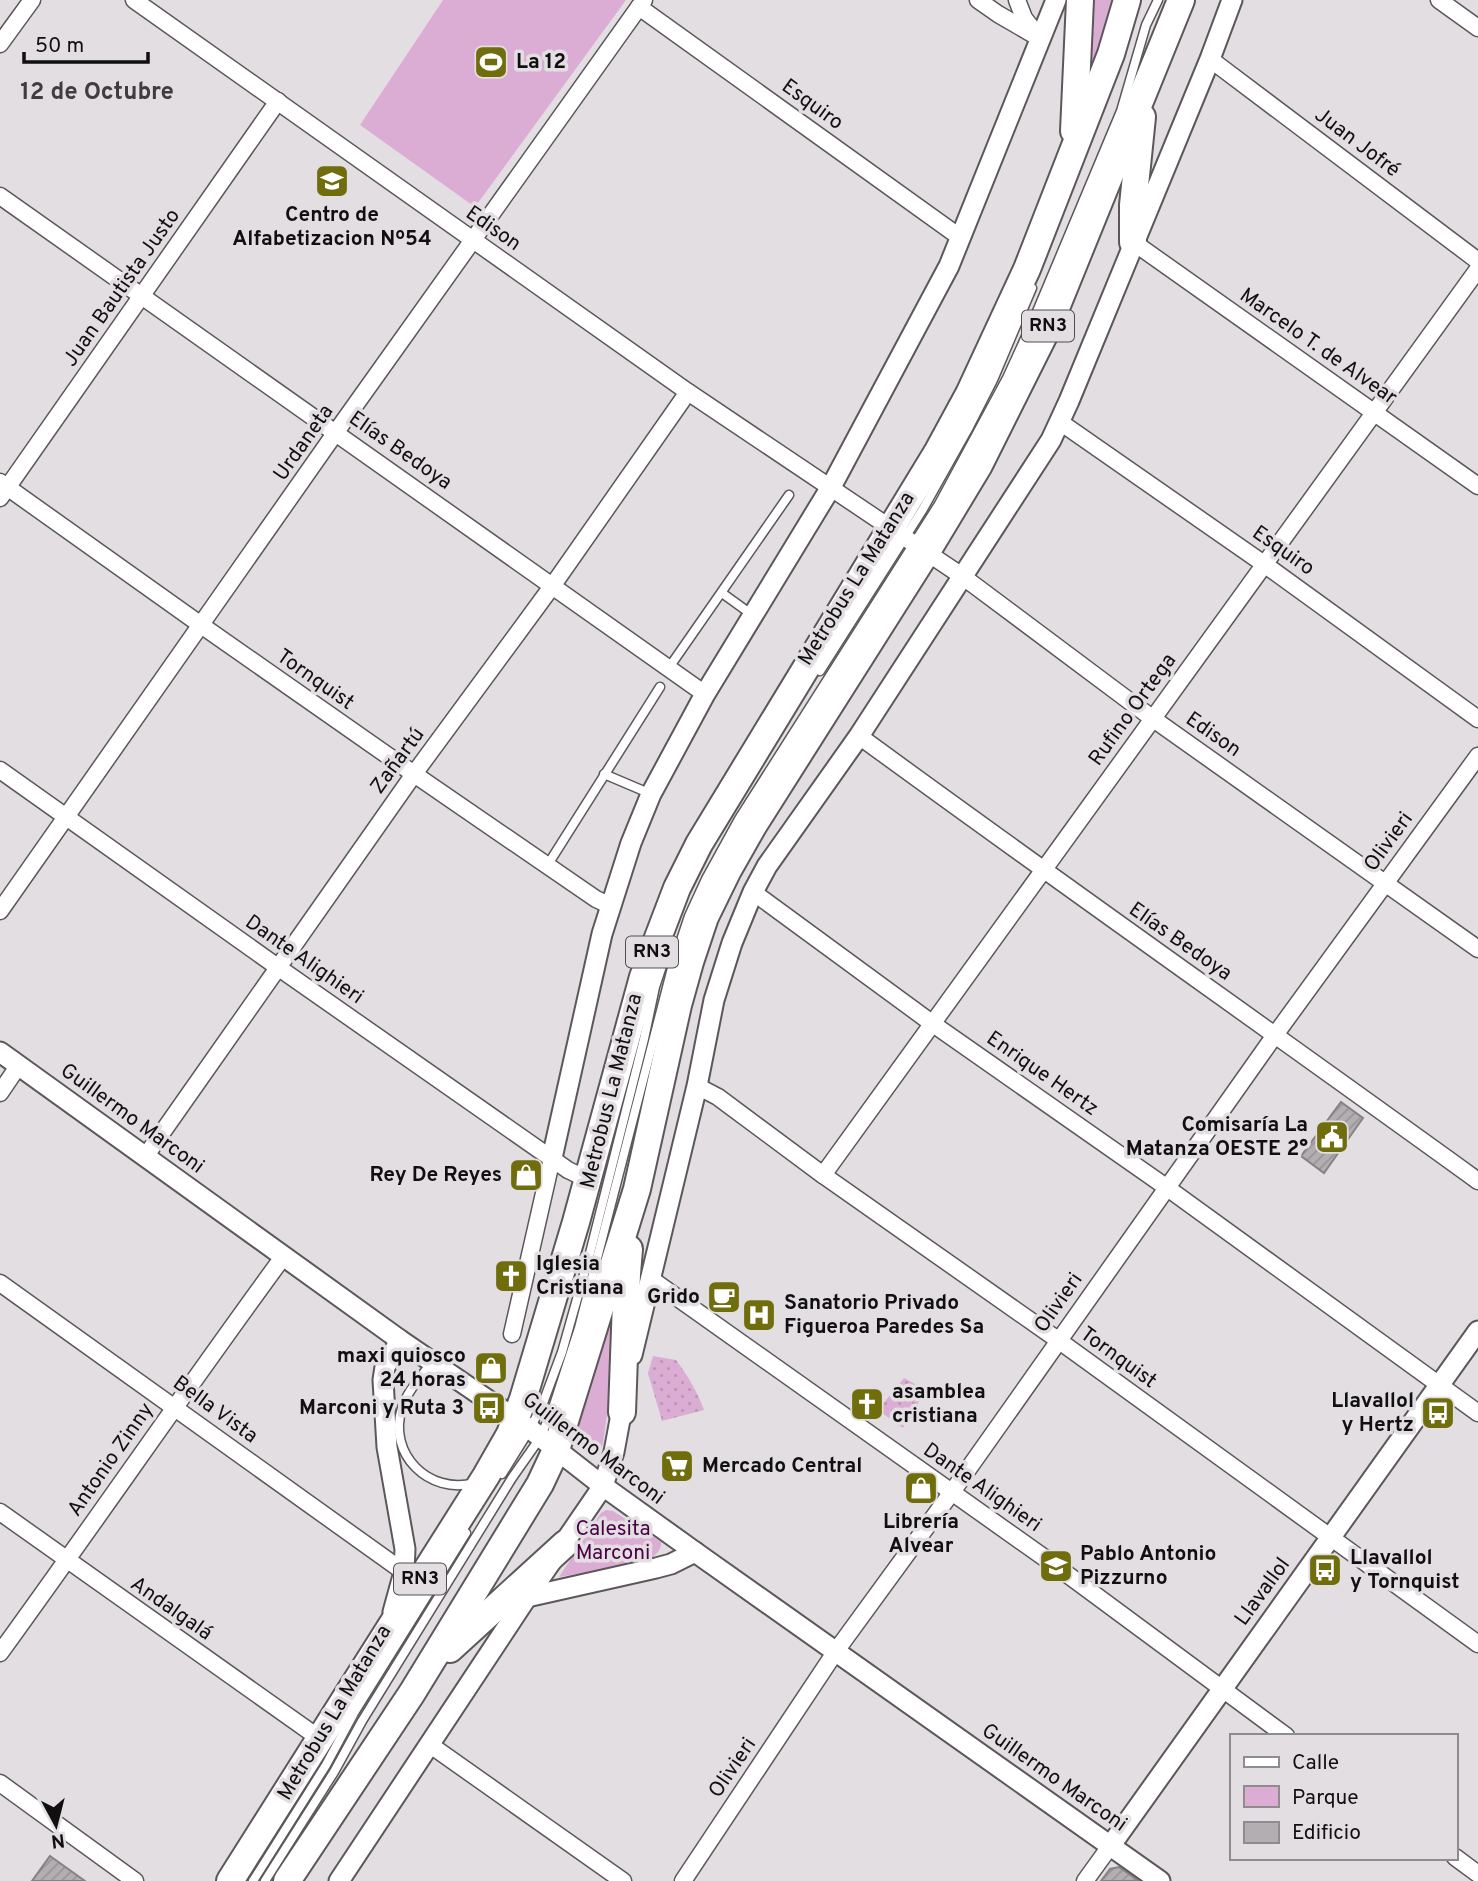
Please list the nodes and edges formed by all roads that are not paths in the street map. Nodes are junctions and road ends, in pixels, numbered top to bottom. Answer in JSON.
{"nodes":[{"id":1,"x":32,"y":0,"type":"edge"},
{"id":2,"x":134,"y":0,"type":"edge"},
{"id":3,"x":978,"y":0,"type":"edge"},
{"id":4,"x":1017,"y":0,"type":"edge"},
{"id":5,"x":1056,"y":0,"type":"edge"},
{"id":6,"x":1080,"y":0,"type":"edge"},
{"id":7,"x":1127,"y":0,"type":"edge"},
{"id":8,"x":1158,"y":0,"type":"edge"},
{"id":9,"x":1181,"y":0,"type":"edge"},
{"id":10,"x":1232,"y":0,"type":"edge"},
{"id":11,"x":1439,"y":0,"type":"edge"},
{"id":12,"x":642,"y":4,"type":"edge"},
{"id":13,"x":1478,"y":28,"type":"edge"},
{"id":14,"x":1041,"y":39,"type":"junction"},
{"id":15,"x":0,"y":44,"type":"edge"},
{"id":16,"x":1210,"y":59,"type":"junction"},
{"id":17,"x":1144,"y":87,"type":"junction"},
{"id":18,"x":278,"y":101,"type":"junction"},
{"id":19,"x":1072,"y":154,"type":"junction"},
{"id":20,"x":0,"y":196,"type":"edge"},
{"id":21,"x":961,"y":238,"type":"junction"},
{"id":22,"x":474,"y":242,"type":"junction"},
{"id":23,"x":1133,"y":242,"type":"junction"},
{"id":24,"x":1478,"y":261,"type":"edge"},
{"id":25,"x":1478,"y":269,"type":"edge"},
{"id":26,"x":1037,"y":275,"type":"dead end"},
{"id":27,"x":141,"y":297,"type":"junction"},
{"id":28,"x":688,"y":392,"type":"junction"},
{"id":29,"x":1373,"y":412,"type":"junction"},
{"id":30,"x":1060,"y":422,"type":"junction"},
{"id":31,"x":336,"y":432,"type":"junction"},
{"id":32,"x":1478,"y":486,"type":"edge"},
{"id":33,"x":831,"y":487,"type":"junction"},
{"id":34,"x":3,"y":489,"type":"edge"},
{"id":35,"x":789,"y":495,"type":"dead end"},
{"id":36,"x":909,"y":547,"type":"junction"},
{"id":37,"x":1265,"y":564,"type":"junction"},
{"id":38,"x":962,"y":576,"type":"junction"},
{"id":39,"x":552,"y":585,"type":"junction"},
{"id":40,"x":722,"y":593,"type":"junction"},
{"id":41,"x":754,"y":616,"type":"junction"},
{"id":42,"x":868,"y":616,"type":"junction"},
{"id":43,"x":201,"y":625,"type":"junction"},
{"id":44,"x":668,"y":668,"type":"junction"},
{"id":45,"x":817,"y":675,"type":"dead end"},
{"id":46,"x":660,"y":687,"type":"dead end"},
{"id":47,"x":705,"y":694,"type":"junction"},
{"id":48,"x":1152,"y":718,"type":"junction"},
{"id":49,"x":1478,"y":719,"type":"edge"},
{"id":50,"x":859,"y":736,"type":"junction"},
{"id":51,"x":1478,"y":756,"type":"edge"},
{"id":52,"x":0,"y":770,"type":"edge"},
{"id":53,"x":414,"y":774,"type":"junction"},
{"id":54,"x":604,"y":774,"type":"junction"},
{"id":55,"x":652,"y":794,"type":"junction"},
{"id":56,"x":65,"y":817,"type":"junction"},
{"id":57,"x":547,"y":866,"type":"junction"},
{"id":58,"x":1044,"y":871,"type":"junction"},
{"id":59,"x":1385,"y":883,"type":"junction"},
{"id":60,"x":753,"y":892,"type":"junction"},
{"id":61,"x":684,"y":904,"type":"dead end"},
{"id":62,"x":611,"y":906,"type":"junction"},
{"id":63,"x":0,"y":911,"type":"edge"},
{"id":64,"x":675,"y":928,"type":"dead end"},
{"id":65,"x":670,"y":940,"type":"dead end"},
{"id":66,"x":1478,"y":949,"type":"edge"},
{"id":67,"x":279,"y":968,"type":"junction"},
{"id":68,"x":933,"y":1024,"type":"junction"},
{"id":69,"x":1275,"y":1035,"type":"junction"},
{"id":70,"x":0,"y":1052,"type":"edge"},
{"id":71,"x":19,"y":1065,"type":"junction"},
{"id":72,"x":697,"y":1086,"type":"junction"},
{"id":73,"x":0,"y":1093,"type":"edge"},
{"id":74,"x":145,"y":1157,"type":"junction"},
{"id":75,"x":552,"y":1157,"type":"junction"},
{"id":76,"x":823,"y":1175,"type":"junction"},
{"id":77,"x":587,"y":1179,"type":"junction"},
{"id":78,"x":1478,"y":1181,"type":"edge"},
{"id":79,"x":1166,"y":1187,"type":"junction"},
{"id":80,"x":637,"y":1189,"type":"junction"},
{"id":81,"x":283,"y":1256,"type":"junction"},
{"id":82,"x":651,"y":1279,"type":"junction"},
{"id":83,"x":0,"y":1283,"type":"edge"},
{"id":84,"x":1478,"y":1331,"type":"edge"},
{"id":85,"x":512,"y":1334,"type":"dead end"},
{"id":86,"x":400,"y":1340,"type":"junction"},
{"id":87,"x":1058,"y":1340,"type":"junction"},
{"id":88,"x":433,"y":1362,"type":"junction"},
{"id":89,"x":1440,"y":1385,"type":"junction"},
{"id":90,"x":174,"y":1407,"type":"junction"},
{"id":91,"x":622,"y":1412,"type":"junction"},
{"id":92,"x":1478,"y":1413,"type":"edge"},
{"id":93,"x":535,"y":1434,"type":"junction"},
{"id":94,"x":491,"y":1480,"type":"junction"},
{"id":95,"x":603,"y":1486,"type":"junction"},
{"id":96,"x":952,"y":1492,"type":"junction"},
{"id":97,"x":0,"y":1512,"type":"edge"},
{"id":98,"x":468,"y":1529,"type":"dead end"},
{"id":99,"x":1330,"y":1538,"type":"junction"},
{"id":100,"x":565,"y":1544,"type":"junction"},
{"id":101,"x":695,"y":1552,"type":"junction"},
{"id":102,"x":67,"y":1561,"type":"junction"},
{"id":103,"x":404,"y":1572,"type":"junction"},
{"id":104,"x":527,"y":1597,"type":"junction"},
{"id":105,"x":388,"y":1630,"type":"junction"},
{"id":106,"x":1478,"y":1644,"type":"edge"},
{"id":107,"x":836,"y":1651,"type":"junction"},
{"id":108,"x":0,"y":1653,"type":"edge"},
{"id":109,"x":1221,"y":1689,"type":"junction"},
{"id":110,"x":412,"y":1693,"type":"junction"},
{"id":111,"x":1283,"y":1734,"type":"edge"},
{"id":112,"x":320,"y":1736,"type":"junction"},
{"id":113,"x":429,"y":1744,"type":"junction"},
{"id":114,"x":0,"y":1783,"type":"edge"},
{"id":115,"x":1111,"y":1845,"type":"junction"},
{"id":116,"x":1457,"y":1858,"type":"edge"},
{"id":117,"x":1478,"y":1874,"type":"edge"},
{"id":118,"x":135,"y":1881,"type":"edge"},
{"id":119,"x":230,"y":1881,"type":"edge"},
{"id":120,"x":253,"y":1881,"type":"edge"},
{"id":121,"x":265,"y":1881,"type":"edge"},
{"id":122,"x":287,"y":1881,"type":"edge"},
{"id":123,"x":339,"y":1881,"type":"edge"},
{"id":124,"x":623,"y":1881,"type":"edge"},
{"id":125,"x":683,"y":1881,"type":"edge"},
{"id":126,"x":1085,"y":1881,"type":"edge"},
{"id":127,"x":1160,"y":1881,"type":"edge"}],
"edges":[{"from":1,"to":15,"type":"street"},
{"from":2,"to":18,"type":"street","name":"Edison"},
{"from":3,"to":14,"type":"street"},
{"from":4,"to":14,"type":"street"},
{"from":5,"to":14,"type":"street"},
{"from":6,"to":19,"type":"highway"},
{"from":7,"to":19,"type":"highway","number":"RN3"},
{"from":8,"to":36,"type":"lane","name":"Metrobus La Matanza"},
{"from":9,"to":17,"type":"highway","number":"RN3"},
{"from":10,"to":16,"type":"street"},
{"from":11,"to":13,"type":"street"},
{"from":12,"to":21,"type":"street","name":"Esquiro"},
{"from":12,"to":22,"type":"street","name":"Urdaneta"},
{"from":14,"to":21,"type":"street"},
{"from":16,"to":23,"type":"street"},
{"from":16,"to":24,"type":"street","name":"Juan Jofré"},
{"from":17,"to":23,"type":"highway","number":"RN3"},
{"from":17,"to":36,"type":"highway","number":"RN3"},
{"from":18,"to":22,"type":"street","name":"Edison"},
{"from":18,"to":27,"type":"street","name":"Juan Bautista Justo"},
{"from":19,"to":36,"type":"highway","number":"RN3"},
{"from":20,"to":27,"type":"street","name":"Elías Bedoya"},
{"from":21,"to":33,"type":"street"},
{"from":22,"to":28,"type":"street","name":"Edison"},
{"from":22,"to":31,"type":"street","name":"Urdaneta"},
{"from":23,"to":29,"type":"street","name":"Marcelo T. de Alvear"},
{"from":23,"to":30,"type":"street"},
{"from":25,"to":29,"type":"street","name":"Rufino Ortega"},
{"from":26,"to":36,"type":"lane","name":"Metrobus La Matanza"},
{"from":27,"to":31,"type":"street","name":"Elías Bedoya"},
{"from":27,"to":34,"type":"street","name":"Juan Bautista Justo"},
{"from":28,"to":33,"type":"street","name":"Edison"},
{"from":28,"to":39,"type":"street","name":"Zañartú"},
{"from":29,"to":32,"type":"street","name":"Marcelo T. de Alvear"},
{"from":29,"to":37,"type":"street","name":"Rufino Ortega"},
{"from":30,"to":37,"type":"street","name":"Esquiro"},
{"from":30,"to":38,"type":"street"},
{"from":31,"to":39,"type":"street","name":"Elías Bedoya"},
{"from":31,"to":43,"type":"street","name":"Urdaneta"},
{"from":33,"to":36,"type":"street","name":"Edison"},
{"from":33,"to":41,"type":"street"},
{"from":34,"to":43,"type":"street","name":"Tornquist"},
{"from":35,"to":40,"type":"lane"},
{"from":36,"to":38,"type":"street","name":"Edison"},
{"from":36,"to":42,"type":"lane","name":"Metrobus La Matanza"},
{"from":36,"to":42,"type":"lane","name":"Metrobus La Matanza"},
{"from":36,"to":45,"type":"lane","name":"Metrobus La Matanza"},
{"from":36,"to":77,"type":"highway","number":"RN3"},
{"from":36,"to":80,"type":"highway","number":"RN3"},
{"from":37,"to":48,"type":"street","name":"Rufino Ortega"},
{"from":37,"to":49,"type":"street","name":"Esquiro"},
{"from":38,"to":48,"type":"street","name":"Edison"},
{"from":38,"to":50,"type":"street"},
{"from":39,"to":44,"type":"street","name":"Elías Bedoya"},
{"from":39,"to":53,"type":"street","name":"Zañartú"},
{"from":40,"to":41,"type":"lane"},
{"from":40,"to":44,"type":"lane"},
{"from":41,"to":47,"type":"street"},
{"from":42,"to":93,"type":"lane","name":"Metrobus La Matanza"},
{"from":43,"to":53,"type":"street","name":"Tornquist"},
{"from":43,"to":56,"type":"street","name":"Urdaneta"},
{"from":44,"to":47,"type":"street","name":"Elías Bedoya"},
{"from":46,"to":54,"type":"lane"},
{"from":47,"to":55,"type":"street"},
{"from":48,"to":58,"type":"street","name":"Rufino Ortega"},
{"from":48,"to":59,"type":"street","name":"Edison"},
{"from":50,"to":58,"type":"street","name":"Elías Bedoya"},
{"from":50,"to":60,"type":"street"},
{"from":51,"to":59,"type":"street","name":"Olivieri"},
{"from":52,"to":56,"type":"street","name":"Dante Alighieri"},
{"from":53,"to":57,"type":"street","name":"Tornquist"},
{"from":53,"to":67,"type":"street","name":"Zañartú"},
{"from":54,"to":55,"type":"lane"},
{"from":54,"to":57,"type":"lane"},
{"from":55,"to":62,"type":"street"},
{"from":56,"to":63,"type":"street","name":"Urdaneta"},
{"from":56,"to":67,"type":"street","name":"Dante Alighieri"},
{"from":57,"to":62,"type":"street","name":"Tornquist"},
{"from":58,"to":68,"type":"street","name":"Rufino Ortega"},
{"from":58,"to":69,"type":"street","name":"Elías Bedoya"},
{"from":59,"to":66,"type":"street","name":"Edison"},
{"from":59,"to":69,"type":"street","name":"Olivieri"},
{"from":60,"to":68,"type":"street","name":"Enrique Hertz"},
{"from":60,"to":72,"type":"street"},
{"from":61,"to":64,"type":"lane"},
{"from":62,"to":75,"type":"street"},
{"from":65,"to":93,"type":"lane","name":"Metrobus La Matanza"},
{"from":67,"to":74,"type":"street","name":"Zañartú"},
{"from":67,"to":75,"type":"street","name":"Dante Alighieri"},
{"from":68,"to":76,"type":"street","name":"Rufino Ortega"},
{"from":68,"to":79,"type":"street","name":"Enrique Hertz"},
{"from":69,"to":78,"type":"street","name":"Elías Bedoya"},
{"from":69,"to":79,"type":"street","name":"Olivieri"},
{"from":70,"to":71,"type":"street","name":"Guillermo Marconi"},
{"from":71,"to":73,"type":"street"},
{"from":71,"to":74,"type":"street","name":"Guillermo Marconi"},
{"from":72,"to":76,"type":"street","name":"Tornquist"},
{"from":72,"to":82,"type":"street"},
{"from":74,"to":81,"type":"street","name":"Guillermo Marconi"},
{"from":75,"to":77,"type":"street","name":"Dante Alighieri"},
{"from":75,"to":85,"type":"street"},
{"from":76,"to":87,"type":"street","name":"Tornquist"},
{"from":77,"to":93,"type":"highway","number":"RN3"},
{"from":79,"to":87,"type":"street","name":"Olivieri"},
{"from":79,"to":89,"type":"street","name":"Enrique Hertz"},
{"from":80,"to":91,"type":"highway"},
{"from":80,"to":93,"type":"highway","number":"RN3"},
{"from":81,"to":86,"type":"street","name":"Guillermo Marconi"},
{"from":81,"to":90,"type":"street","name":"Antonio Zinny"},
{"from":82,"to":91,"type":"street"},
{"from":82,"to":96,"type":"street","name":"Dante Alighieri"},
{"from":83,"to":90,"type":"street","name":"Bella Vista"},
{"from":84,"to":89,"type":"street","name":"Llavallol"},
{"from":86,"to":88,"type":"street","name":"Guillermo Marconi"},
{"from":86,"to":103,"type":"street"},
{"from":87,"to":96,"type":"street","name":"Olivieri"},
{"from":87,"to":99,"type":"street","name":"Tornquist"},
{"from":88,"to":93,"type":"street","name":"Guillermo Marconi"},
{"from":88,"to":94,"type":"lane"},
{"from":89,"to":92,"type":"street","name":"Enrique Hertz"},
{"from":89,"to":99,"type":"street","name":"Llavallol"},
{"from":90,"to":102,"type":"street","name":"Antonio Zinny"},
{"from":90,"to":103,"type":"street","name":"Bella Vista"},
{"from":91,"to":95,"type":"street"},
{"from":93,"to":94,"type":"highway","number":"RN3"},
{"from":93,"to":95,"type":"street","name":"Guillermo Marconi"},
{"from":93,"to":110,"type":"highway","number":"RN3"},
{"from":93,"to":121,"type":"lane","name":"Metrobus La Matanza"},
{"from":94,"to":105,"type":"highway","number":"RN3"},
{"from":95,"to":100,"type":"street"},
{"from":95,"to":101,"type":"street","name":"Guillermo Marconi"},
{"from":96,"to":107,"type":"street","name":"Olivieri"},
{"from":96,"to":109,"type":"street","name":"Dante Alighieri"},
{"from":97,"to":102,"type":"street","name":"Andalgalá"},
{"from":98,"to":120,"type":"lane","name":"Metrobus La Matanza"},
{"from":99,"to":106,"type":"street","name":"Tornquist"},
{"from":99,"to":109,"type":"street","name":"Llavallol"},
{"from":100,"to":104,"type":"street"},
{"from":100,"to":110,"type":"highway","number":"RN3"},
{"from":101,"to":104,"type":"street"},
{"from":101,"to":107,"type":"street","name":"Guillermo Marconi"},
{"from":102,"to":108,"type":"street","name":"Antonio Zinny"},
{"from":102,"to":112,"type":"street","name":"Andalgalá"},
{"from":103,"to":105,"type":"street"},
{"from":104,"to":113,"type":"street"},
{"from":105,"to":112,"type":"highway","number":"RN3"},
{"from":107,"to":115,"type":"street","name":"Guillermo Marconi"},
{"from":107,"to":125,"type":"street","name":"Olivieri"},
{"from":109,"to":111,"type":"street","name":"Dante Alighieri"},
{"from":109,"to":115,"type":"street","name":"Llavallol"},
{"from":110,"to":122,"type":"highway","number":"RN3"},
{"from":112,"to":119,"type":"highway","number":"RN3"},
{"from":113,"to":123,"type":"street"},
{"from":113,"to":124,"type":"street"},
{"from":114,"to":118,"type":"street"},
{"from":115,"to":126,"type":"street","name":"Llavallol"},
{"from":115,"to":127,"type":"street","name":"Guillermo Marconi"},
{"from":116,"to":117,"type":"street"}]}
